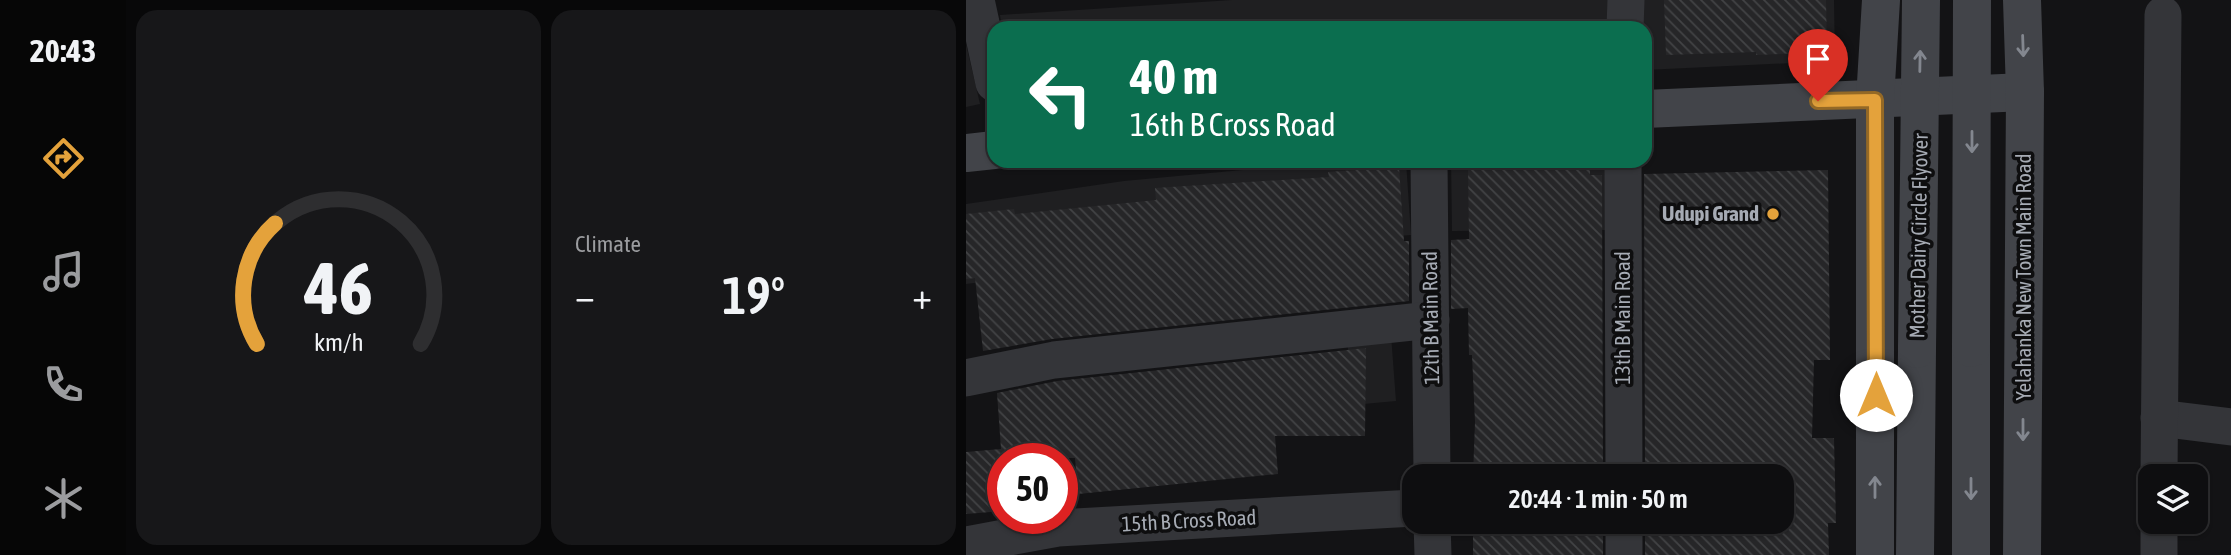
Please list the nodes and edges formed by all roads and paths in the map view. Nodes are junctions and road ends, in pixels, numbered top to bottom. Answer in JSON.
{"nodes":[{"id":1,"x":976,"y":0,"type":"edge"},
{"id":2,"x":1626,"y":0,"type":"edge"},
{"id":3,"x":1881,"y":0,"type":"edge"},
{"id":4,"x":1921,"y":0,"type":"edge"},
{"id":5,"x":1972,"y":0,"type":"edge"},
{"id":6,"x":2022,"y":0,"type":"edge"},
{"id":7,"x":2163,"y":15,"type":"dead end"},
{"id":8,"x":1625,"y":21,"type":"edge"},
{"id":9,"x":987,"y":51,"type":"edge"},
{"id":10,"x":2025,"y":92,"type":"junction"},
{"id":11,"x":1875,"y":100,"type":"junction"},
{"id":12,"x":1652,"y":109,"type":"edge"},
{"id":13,"x":987,"y":151,"type":"edge"},
{"id":14,"x":966,"y":153,"type":"edge"},
{"id":15,"x":1429,"y":168,"type":"edge"},
{"id":16,"x":1623,"y":168,"type":"edge"},
{"id":17,"x":1431,"y":320,"type":"junction"},
{"id":18,"x":966,"y":378,"type":"edge"},
{"id":19,"x":2159,"y":418,"type":"junction"},
{"id":20,"x":2231,"y":427,"type":"edge"},
{"id":21,"x":1432,"y":464,"type":"edge"},
{"id":22,"x":1624,"y":464,"type":"edge"},
{"id":23,"x":2159,"y":464,"type":"edge"},
{"id":24,"x":1402,"y":509,"type":"edge"},
{"id":25,"x":1432,"y":534,"type":"edge"},
{"id":26,"x":1624,"y":534,"type":"edge"},
{"id":27,"x":2159,"y":534,"type":"edge"},
{"id":28,"x":1059,"y":542,"type":"edge"},
{"id":29,"x":966,"y":545,"type":"edge"},
{"id":30,"x":1433,"y":555,"type":"edge"},
{"id":31,"x":1624,"y":555,"type":"edge"},
{"id":32,"x":1875,"y":555,"type":"edge"},
{"id":33,"x":1916,"y":555,"type":"edge"},
{"id":34,"x":1971,"y":555,"type":"edge"},
{"id":35,"x":2022,"y":555,"type":"edge"},
{"id":36,"x":2159,"y":555,"type":"edge"}],
"edges":[{"from":1,"to":9,"type":"street"},
{"from":2,"to":8,"type":"street"},
{"from":3,"to":11,"type":"main road"},
{"from":33,"to":4,"type":"main road","name":"Mother Dairy Circle Flyover","one_way":true,"bridge":true},
{"from":5,"to":34,"type":"main road","one_way":true,"bridge":true},
{"from":6,"to":10,"type":"main road","name":"Yelahanka New Town Main Road","one_way":true},
{"from":7,"to":19,"type":"street"},
{"from":10,"to":11,"type":"main road"},
{"from":10,"to":35,"type":"main road","name":"Yelahanka New Town Main Road","one_way":true},
{"from":11,"to":12,"type":"main road"},
{"from":32,"to":11,"type":"main road","one_way":true},
{"from":13,"to":14,"type":"main road"},
{"from":15,"to":17,"type":"street","name":"12th B Main Road"},
{"from":16,"to":22,"type":"street","name":"13th B Main Road"},
{"from":17,"to":18,"type":"street"},
{"from":17,"to":21,"type":"street","name":"12th B Main Road"},
{"from":19,"to":20,"type":"street"},
{"from":19,"to":23,"type":"street"},
{"from":24,"to":28,"type":"street","name":"15th B Cross Road"},
{"from":25,"to":30,"type":"street"},
{"from":26,"to":31,"type":"street"},
{"from":27,"to":36,"type":"street"},
{"from":28,"to":29,"type":"street","name":"15th B Cross Road"}]}
